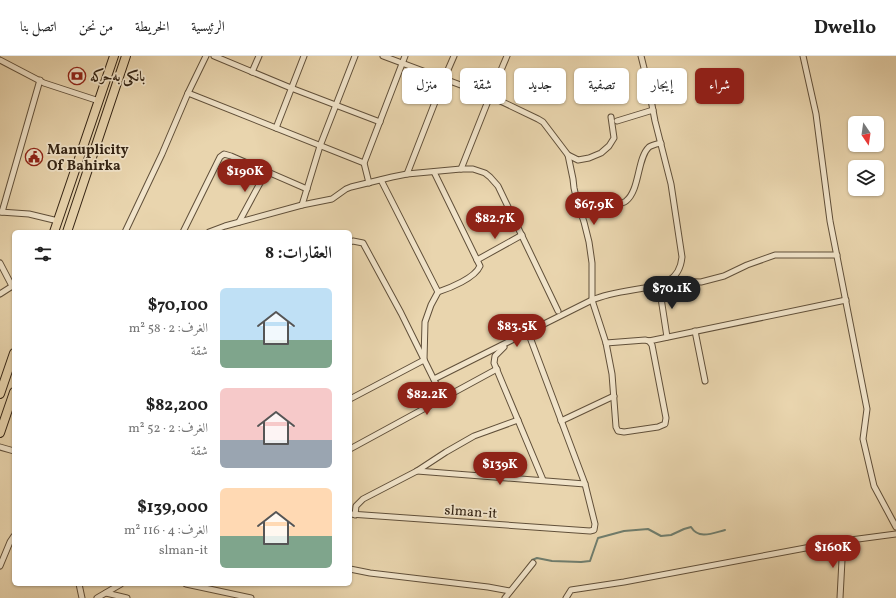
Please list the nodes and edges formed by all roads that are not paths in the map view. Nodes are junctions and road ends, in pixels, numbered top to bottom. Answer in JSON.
{"nodes":[{"id":1,"x":114,"y":56,"type":"edge"},
{"id":2,"x":126,"y":56,"type":"edge"},
{"id":3,"x":206,"y":56,"type":"edge"},
{"id":4,"x":214,"y":56,"type":"edge"},
{"id":5,"x":259,"y":56,"type":"edge"},
{"id":6,"x":304,"y":56,"type":"edge"},
{"id":7,"x":355,"y":56,"type":"edge"},
{"id":8,"x":383,"y":56,"type":"edge"},
{"id":9,"x":405,"y":56,"type":"edge"},
{"id":10,"x":454,"y":56,"type":"edge"},
{"id":11,"x":507,"y":56,"type":"edge"},
{"id":12,"x":641,"y":56,"type":"edge"},
{"id":13,"x":802,"y":56,"type":"edge"},
{"id":14,"x":0,"y":60,"type":"edge"},
{"id":15,"x":402,"y":63,"type":"junction"},
{"id":16,"x":415,"y":68,"type":"edge"},
{"id":17,"x":449,"y":68,"type":"edge"},
{"id":18,"x":502,"y":68,"type":"edge"},
{"id":19,"x":252,"y":72,"type":"junction"},
{"id":20,"x":40,"y":80,"type":"junction"},
{"id":21,"x":291,"y":88,"type":"junction"},
{"id":22,"x":188,"y":93,"type":"junction"},
{"id":23,"x":99,"y":101,"type":"junction"},
{"id":24,"x":434,"y":104,"type":"edge"},
{"id":25,"x":487,"y":104,"type":"edge"},
{"id":26,"x":506,"y":104,"type":"edge"},
{"id":27,"x":336,"y":106,"type":"junction"},
{"id":28,"x":653,"y":110,"type":"junction"},
{"id":29,"x":612,"y":118,"type":"dead end"},
{"id":30,"x":617,"y":121,"type":"dead end"},
{"id":31,"x":380,"y":122,"type":"junction"},
{"id":32,"x":276,"y":128,"type":"junction"},
{"id":33,"x":661,"y":143,"type":"junction"},
{"id":34,"x":320,"y":146,"type":"junction"},
{"id":35,"x":568,"y":155,"type":"junction"},
{"id":36,"x":364,"y":163,"type":"junction"},
{"id":37,"x":460,"y":169,"type":"junction"},
{"id":38,"x":266,"y":172,"type":"junction"},
{"id":39,"x":434,"y":172,"type":"junction"},
{"id":40,"x":407,"y":174,"type":"junction"},
{"id":41,"x":381,"y":180,"type":"junction"},
{"id":42,"x":369,"y":183,"type":"junction"},
{"id":43,"x":307,"y":189,"type":"junction"},
{"id":44,"x":302,"y":205,"type":"junction"},
{"id":45,"x":1,"y":212,"type":"edge"},
{"id":46,"x":581,"y":212,"type":"junction"},
{"id":47,"x":58,"y":221,"type":"junction"},
{"id":48,"x":240,"y":222,"type":"junction"},
{"id":49,"x":226,"y":229,"type":"edge"},
{"id":50,"x":55,"y":230,"type":"edge"},
{"id":51,"x":68,"y":230,"type":"edge"},
{"id":52,"x":126,"y":230,"type":"edge"},
{"id":53,"x":184,"y":230,"type":"edge"},
{"id":54,"x":522,"y":235,"type":"junction"},
{"id":55,"x":352,"y":242,"type":"edge"},
{"id":56,"x":837,"y":255,"type":"junction"},
{"id":57,"x":477,"y":260,"type":"junction"},
{"id":58,"x":0,"y":263,"type":"edge"},
{"id":59,"x":668,"y":281,"type":"junction"},
{"id":60,"x":12,"y":283,"type":"edge"},
{"id":61,"x":659,"y":285,"type":"junction"},
{"id":62,"x":12,"y":286,"type":"edge"},
{"id":63,"x":438,"y":292,"type":"junction"},
{"id":64,"x":0,"y":294,"type":"edge"},
{"id":65,"x":592,"y":300,"type":"junction"},
{"id":66,"x":846,"y":300,"type":"junction"},
{"id":67,"x":558,"y":311,"type":"dead end"},
{"id":68,"x":695,"y":331,"type":"junction"},
{"id":69,"x":528,"y":332,"type":"junction"},
{"id":70,"x":667,"y":337,"type":"junction"},
{"id":71,"x":649,"y":341,"type":"junction"},
{"id":72,"x":508,"y":342,"type":"junction"},
{"id":73,"x":606,"y":343,"type":"junction"},
{"id":74,"x":12,"y":358,"type":"edge"},
{"id":75,"x":424,"y":360,"type":"junction"},
{"id":76,"x":497,"y":370,"type":"junction"},
{"id":77,"x":434,"y":380,"type":"junction"},
{"id":78,"x":705,"y":381,"type":"dead end"},
{"id":79,"x":2,"y":383,"type":"edge"},
{"id":80,"x":0,"y":394,"type":"edge"},
{"id":81,"x":614,"y":396,"type":"junction"},
{"id":82,"x":12,"y":398,"type":"edge"},
{"id":83,"x":352,"y":398,"type":"edge"},
{"id":84,"x":443,"y":398,"type":"junction"},
{"id":85,"x":518,"y":420,"type":"junction"},
{"id":86,"x":561,"y":421,"type":"junction"},
{"id":87,"x":0,"y":433,"type":"edge"},
{"id":88,"x":0,"y":447,"type":"edge"},
{"id":89,"x":352,"y":448,"type":"edge"},
{"id":90,"x":12,"y":450,"type":"edge"},
{"id":91,"x":417,"y":471,"type":"junction"},
{"id":92,"x":543,"y":480,"type":"junction"},
{"id":93,"x":585,"y":484,"type":"junction"},
{"id":94,"x":353,"y":515,"type":"edge"},
{"id":95,"x":896,"y":526,"type":"edge"},
{"id":96,"x":896,"y":534,"type":"edge"},
{"id":97,"x":12,"y":539,"type":"edge"},
{"id":98,"x":843,"y":541,"type":"junction"},
{"id":99,"x":534,"y":563,"type":"dead end"},
{"id":100,"x":0,"y":566,"type":"edge"},
{"id":101,"x":352,"y":569,"type":"edge"},
{"id":102,"x":79,"y":586,"type":"edge"},
{"id":103,"x":118,"y":586,"type":"edge"},
{"id":104,"x":195,"y":586,"type":"edge"},
{"id":105,"x":510,"y":591,"type":"junction"},
{"id":106,"x":106,"y":593,"type":"junction"},
{"id":107,"x":82,"y":598,"type":"edge"},
{"id":108,"x":97,"y":598,"type":"edge"},
{"id":109,"x":127,"y":598,"type":"edge"},
{"id":110,"x":251,"y":598,"type":"edge"},
{"id":111,"x":505,"y":598,"type":"edge"},
{"id":112,"x":566,"y":598,"type":"edge"},
{"id":113,"x":840,"y":598,"type":"edge"}],
"edges":[{"from":1,"to":23,"type":"main road"},
{"from":2,"to":51,"type":"main road"},
{"from":3,"to":22,"type":"street"},
{"from":4,"to":19,"type":"street"},
{"from":5,"to":19,"type":"street"},
{"from":6,"to":21,"type":"street"},
{"from":7,"to":27,"type":"street"},
{"from":8,"to":15,"type":"street"},
{"from":9,"to":15,"type":"street"},
{"from":10,"to":17,"type":"street"},
{"from":11,"to":18,"type":"street"},
{"from":12,"to":28,"type":"street"},
{"from":13,"to":56,"type":"street"},
{"from":14,"to":20,"type":"street"},
{"from":15,"to":16,"type":"street"},
{"from":15,"to":31,"type":"street"},
{"from":19,"to":21,"type":"street"},
{"from":20,"to":23,"type":"street"},
{"from":20,"to":45,"type":"street"},
{"from":21,"to":27,"type":"street"},
{"from":21,"to":32,"type":"street"},
{"from":22,"to":32,"type":"street"},
{"from":22,"to":52,"type":"street"},
{"from":23,"to":47,"type":"main road"},
{"from":24,"to":40,"type":"street"},
{"from":25,"to":37,"type":"street"},
{"from":26,"to":35,"type":"street"},
{"from":27,"to":31,"type":"street"},
{"from":27,"to":34,"type":"street"},
{"from":28,"to":30,"type":"street"},
{"from":28,"to":33,"type":"street"},
{"from":29,"to":35,"type":"street"},
{"from":31,"to":36,"type":"street"},
{"from":32,"to":34,"type":"street"},
{"from":33,"to":46,"type":"street"},
{"from":33,"to":59,"type":"street"},
{"from":34,"to":36,"type":"street"},
{"from":34,"to":43,"type":"street"},
{"from":35,"to":46,"type":"street"},
{"from":36,"to":42,"type":"street"},
{"from":37,"to":39,"type":"street"},
{"from":37,"to":54,"type":"street"},
{"from":38,"to":43,"type":"street"},
{"from":38,"to":48,"type":"street"},
{"from":38,"to":53,"type":"street"},
{"from":39,"to":40,"type":"street"},
{"from":39,"to":57,"type":"street"},
{"from":40,"to":41,"type":"street"},
{"from":41,"to":42,"type":"street"},
{"from":41,"to":63,"type":"street"},
{"from":42,"to":44,"type":"street"},
{"from":43,"to":44,"type":"street"},
{"from":44,"to":48,"type":"street"},
{"from":45,"to":47,"type":"street"},
{"from":46,"to":65,"type":"street"},
{"from":47,"to":50,"type":"main road"},
{"from":48,"to":49,"type":"street"},
{"from":54,"to":57,"type":"street"},
{"from":54,"to":67,"type":"street"},
{"from":55,"to":75,"type":"street"},
{"from":56,"to":59,"type":"street"},
{"from":56,"to":66,"type":"street"},
{"from":57,"to":63,"type":"street"},
{"from":58,"to":60,"type":"street"},
{"from":59,"to":61,"type":"street"},
{"from":61,"to":65,"type":"street"},
{"from":61,"to":70,"type":"street"},
{"from":62,"to":64,"type":"street"},
{"from":63,"to":75,"type":"street"},
{"from":65,"to":69,"type":"street"},
{"from":65,"to":73,"type":"street"},
{"from":66,"to":68,"type":"street"},
{"from":66,"to":95,"type":"street"},
{"from":68,"to":70,"type":"street"},
{"from":68,"to":78,"type":"street"},
{"from":69,"to":72,"type":"street"},
{"from":69,"to":86,"type":"street"},
{"from":70,"to":71,"type":"street"},
{"from":71,"to":73,"type":"street"},
{"from":71,"to":81,"type":"street"},
{"from":72,"to":76,"type":"street"},
{"from":72,"to":77,"type":"street"},
{"from":73,"to":81,"type":"street"},
{"from":74,"to":79,"type":"main road"},
{"from":75,"to":77,"type":"street"},
{"from":75,"to":83,"type":"street"},
{"from":76,"to":84,"type":"street"},
{"from":76,"to":85,"type":"street"},
{"from":77,"to":84,"type":"street"},
{"from":79,"to":80,"type":"main road"},
{"from":81,"to":86,"type":"street"},
{"from":82,"to":87,"type":"main road"},
{"from":84,"to":89,"type":"street"},
{"from":85,"to":91,"type":"street"},
{"from":85,"to":92,"type":"street"},
{"from":86,"to":93,"type":"street"},
{"from":88,"to":90,"type":"street"},
{"from":91,"to":92,"type":"street"},
{"from":91,"to":94,"type":"street"},
{"from":92,"to":93,"type":"street"},
{"from":93,"to":94,"type":"street","name":"slman-it"},
{"from":96,"to":98,"type":"street"},
{"from":97,"to":100,"type":"street"},
{"from":98,"to":112,"type":"street"},
{"from":98,"to":113,"type":"street"},
{"from":99,"to":105,"type":"street"},
{"from":101,"to":105,"type":"street"},
{"from":102,"to":107,"type":"street"},
{"from":103,"to":106,"type":"street"},
{"from":104,"to":110,"type":"street"},
{"from":105,"to":111,"type":"street"},
{"from":106,"to":108,"type":"street"},
{"from":106,"to":109,"type":"street"}]}
